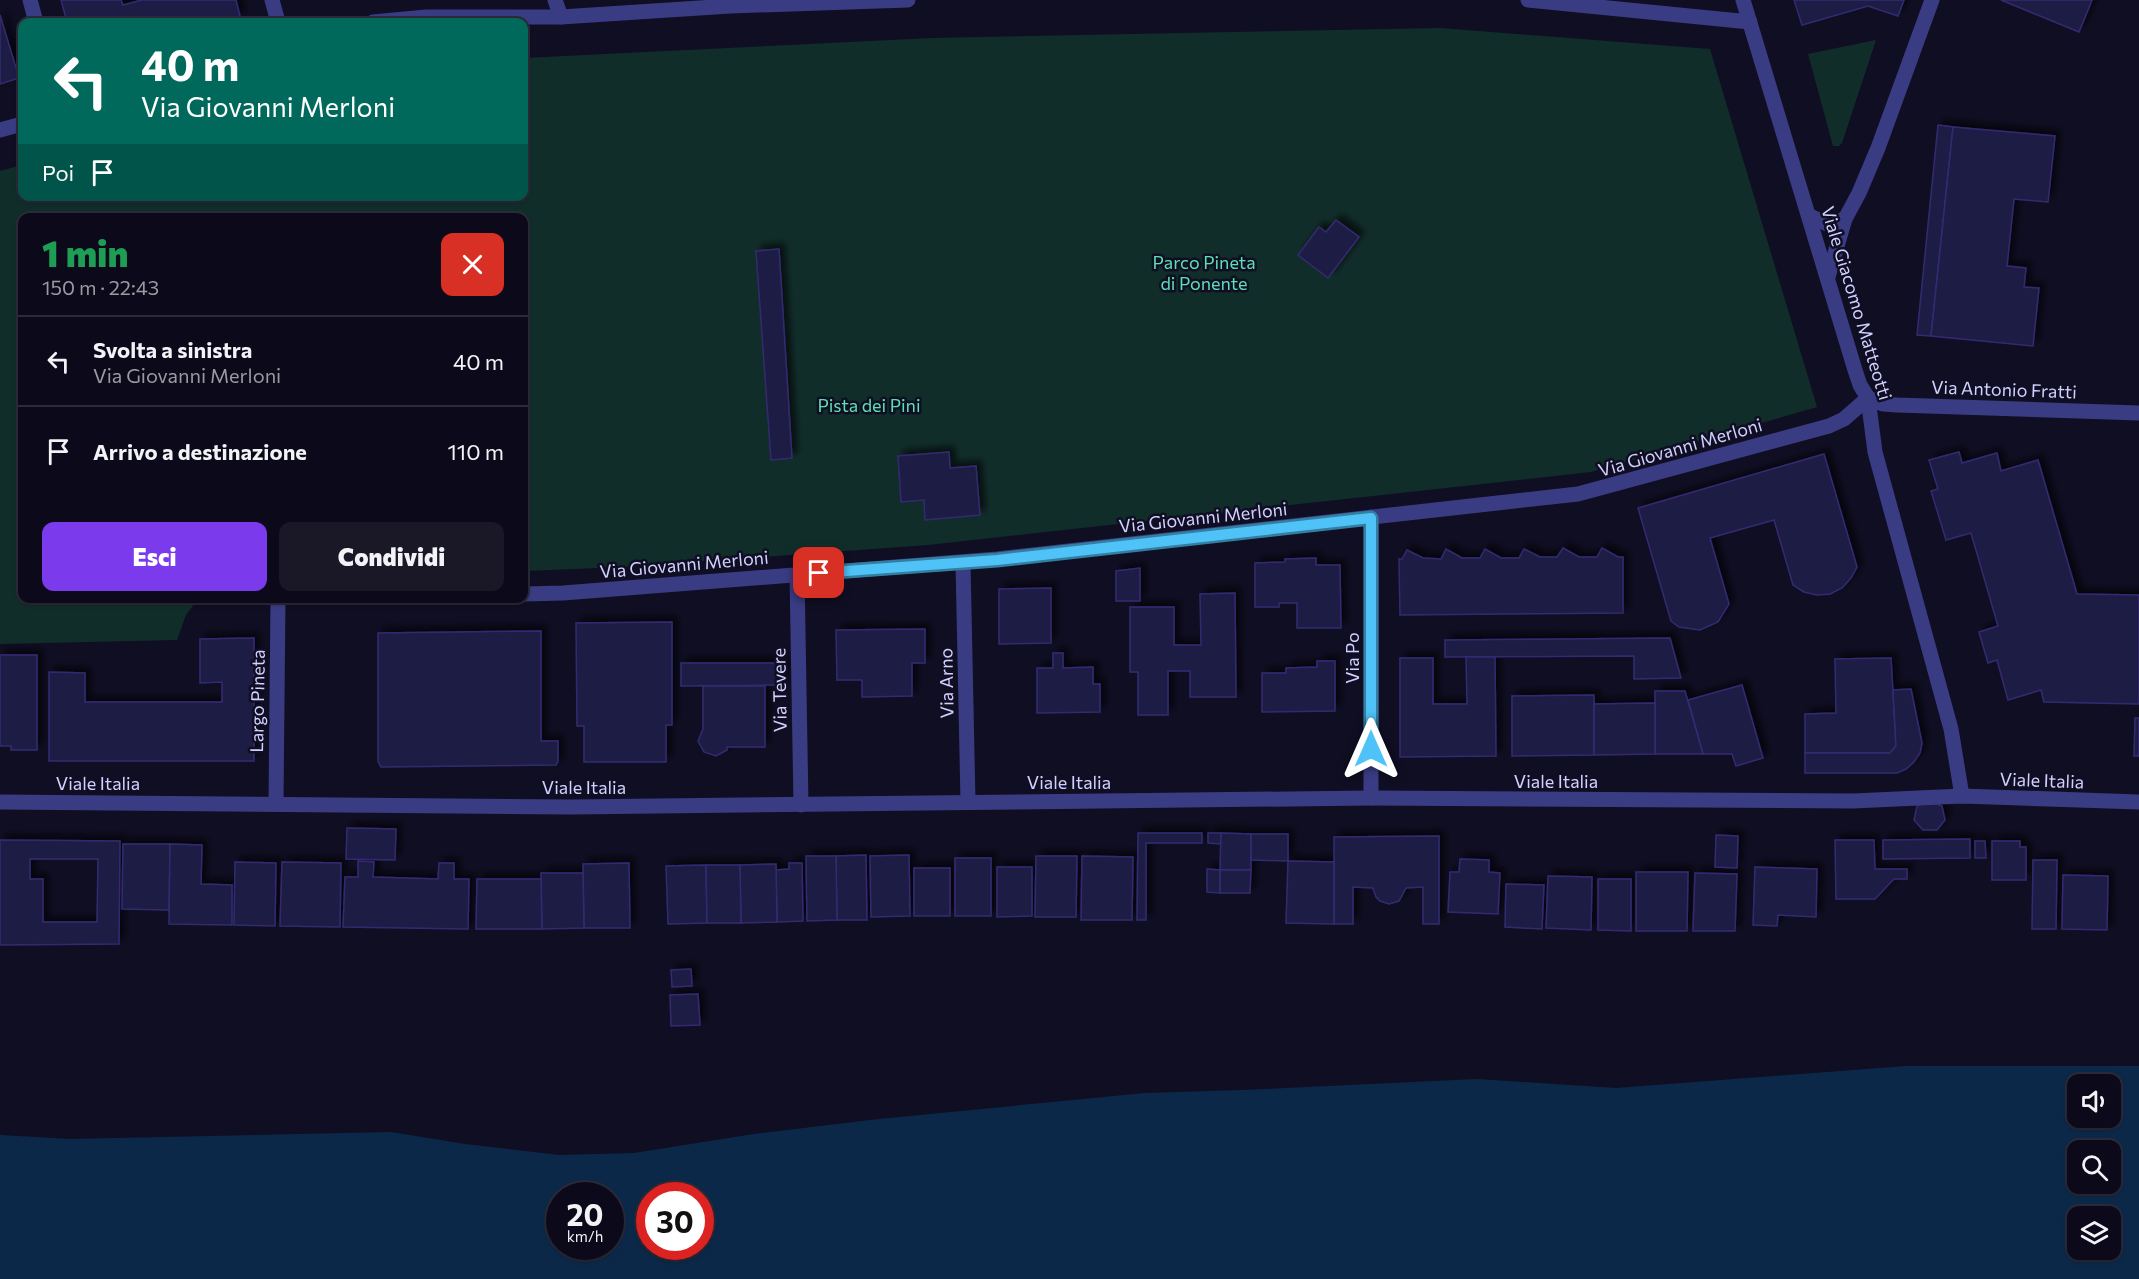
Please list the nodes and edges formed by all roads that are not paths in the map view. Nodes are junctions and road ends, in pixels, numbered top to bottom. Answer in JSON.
{"nodes":[{"id":1,"x":30,"y":0,"type":"edge"},
{"id":2,"x":272,"y":0,"type":"edge"},
{"id":3,"x":555,"y":0,"type":"edge"},
{"id":4,"x":908,"y":0,"type":"edge"},
{"id":5,"x":1528,"y":0,"type":"edge"},
{"id":6,"x":1743,"y":0,"type":"edge"},
{"id":7,"x":1932,"y":0,"type":"edge"},
{"id":8,"x":729,"y":3,"type":"edge"},
{"id":9,"x":561,"y":17,"type":"junction"},
{"id":10,"x":35,"y":18,"type":"edge"},
{"id":11,"x":277,"y":18,"type":"edge"},
{"id":12,"x":415,"y":18,"type":"edge"},
{"id":13,"x":1750,"y":22,"type":"junction"},
{"id":14,"x":18,"y":125,"type":"edge"},
{"id":15,"x":0,"y":130,"type":"edge"},
{"id":16,"x":1810,"y":216,"type":"junction"},
{"id":17,"x":1845,"y":219,"type":"junction"},
{"id":18,"x":1828,"y":277,"type":"junction"},
{"id":19,"x":1868,"y":398,"type":"junction"},
{"id":20,"x":2139,"y":413,"type":"edge"},
{"id":21,"x":1371,"y":518,"type":"junction"},
{"id":22,"x":963,"y":563,"type":"junction"},
{"id":23,"x":797,"y":574,"type":"junction"},
{"id":24,"x":528,"y":594,"type":"edge"},
{"id":25,"x":278,"y":603,"type":"edge"},
{"id":26,"x":1962,"y":796,"type":"junction"},
{"id":27,"x":1371,"y":798,"type":"junction"},
{"id":28,"x":0,"y":802,"type":"edge"},
{"id":29,"x":968,"y":802,"type":"junction"},
{"id":30,"x":2139,"y":802,"type":"edge"},
{"id":31,"x":276,"y":804,"type":"junction"},
{"id":32,"x":801,"y":805,"type":"junction"}],
"edges":[{"from":1,"to":10,"type":"street"},
{"from":2,"to":11,"type":"street"},
{"from":3,"to":9,"type":"street"},
{"from":4,"to":8,"type":"street"},
{"from":5,"to":13,"type":"street"},
{"from":6,"to":13,"type":"street","name":"Viale Giacomo Matteotti"},
{"from":7,"to":17,"type":"street"},
{"from":8,"to":9,"type":"street"},
{"from":9,"to":12,"type":"street"},
{"from":13,"to":16,"type":"street","name":"Viale Giacomo Matteotti"},
{"from":14,"to":15,"type":"street"},
{"from":16,"to":17,"type":"street"},
{"from":16,"to":18,"type":"street","name":"Viale Giacomo Matteotti"},
{"from":17,"to":18,"type":"street"},
{"from":18,"to":19,"type":"street","name":"Viale Giacomo Matteotti"},
{"from":19,"to":20,"type":"street","name":"Via Antonio Fratti"},
{"from":19,"to":21,"type":"street","name":"Via Giovanni Merloni"},
{"from":19,"to":26,"type":"street","name":"Viale Giacomo Matteotti"},
{"from":21,"to":22,"type":"street","name":"Via Giovanni Merloni"},
{"from":21,"to":27,"type":"street","name":"Via Po"},
{"from":22,"to":23,"type":"street","name":"Via Giovanni Merloni"},
{"from":22,"to":29,"type":"street","name":"Via Arno"},
{"from":23,"to":24,"type":"street","name":"Via Giovanni Merloni"},
{"from":23,"to":32,"type":"street","name":"Via Tevere"},
{"from":25,"to":31,"type":"street","name":"Largo Pineta"},
{"from":26,"to":27,"type":"street","name":"Viale Italia"},
{"from":26,"to":30,"type":"street","name":"Viale Italia"},
{"from":27,"to":29,"type":"street","name":"Viale Italia"},
{"from":28,"to":31,"type":"street","name":"Viale Italia"},
{"from":29,"to":32,"type":"street","name":"Viale Italia"},
{"from":31,"to":32,"type":"street","name":"Viale Italia"}]}
